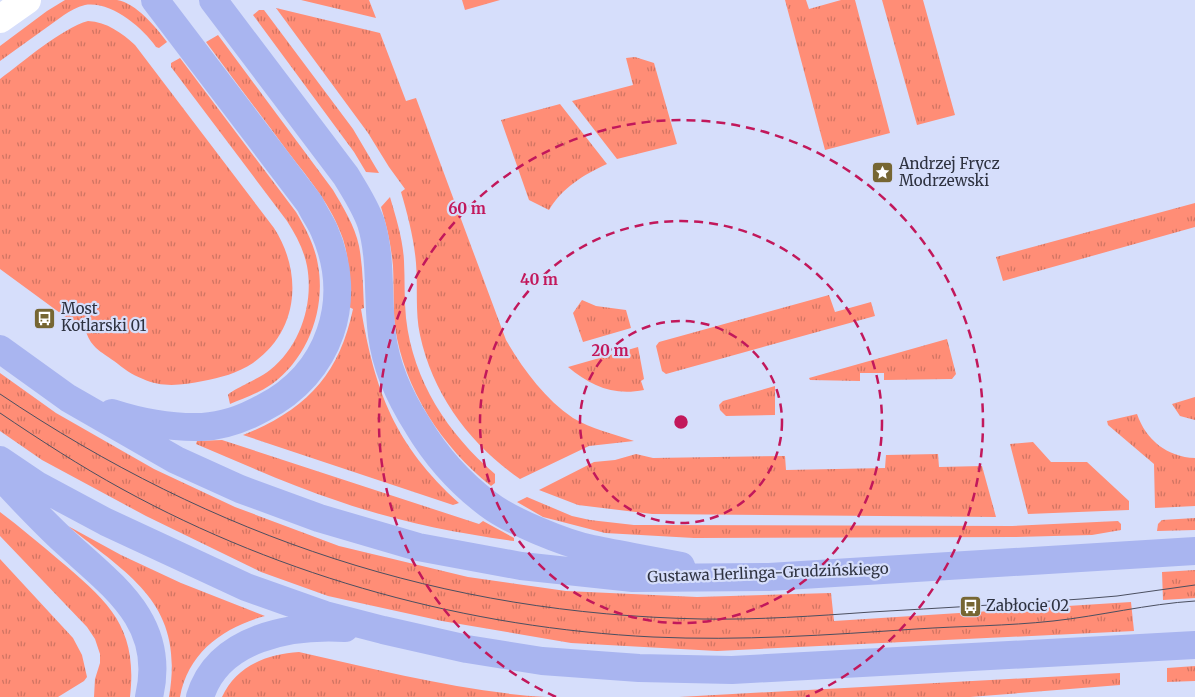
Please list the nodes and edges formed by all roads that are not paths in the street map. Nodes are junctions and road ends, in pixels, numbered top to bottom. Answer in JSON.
{"nodes":[{"id":1,"x":27,"y":0,"type":"edge"},
{"id":2,"x":155,"y":0,"type":"edge"},
{"id":3,"x":213,"y":0,"type":"edge"},
{"id":4,"x":0,"y":20,"type":"edge"},
{"id":5,"x":0,"y":349,"type":"edge"},
{"id":6,"x":68,"y":398,"type":"junction"},
{"id":7,"x":0,"y":460,"type":"edge"},
{"id":8,"x":0,"y":476,"type":"edge"},
{"id":9,"x":1195,"y":551,"type":"edge"},
{"id":10,"x":769,"y":577,"type":"junction"},
{"id":11,"x":383,"y":630,"type":"junction"},
{"id":12,"x":1195,"y":645,"type":"edge"},
{"id":13,"x":149,"y":697,"type":"edge"},
{"id":14,"x":200,"y":697,"type":"edge"}],
"edges":[{"from":1,"to":4,"type":"street"},
{"from":2,"to":6,"type":"main road"},
{"from":3,"to":10,"type":"main road"},
{"from":5,"to":6,"type":"main road","name":"Gustawa Herlinga-Grudzińskiego"},
{"from":6,"to":10,"type":"main road","name":"Gustawa Herlinga-Grudzińskiego"},
{"from":7,"to":11,"type":"main road"},
{"from":8,"to":13,"type":"main road"},
{"from":9,"to":10,"type":"main road","name":"Gustawa Herlinga-Grudzińskiego"},
{"from":11,"to":12,"type":"main road"},
{"from":11,"to":14,"type":"main road"}]}
